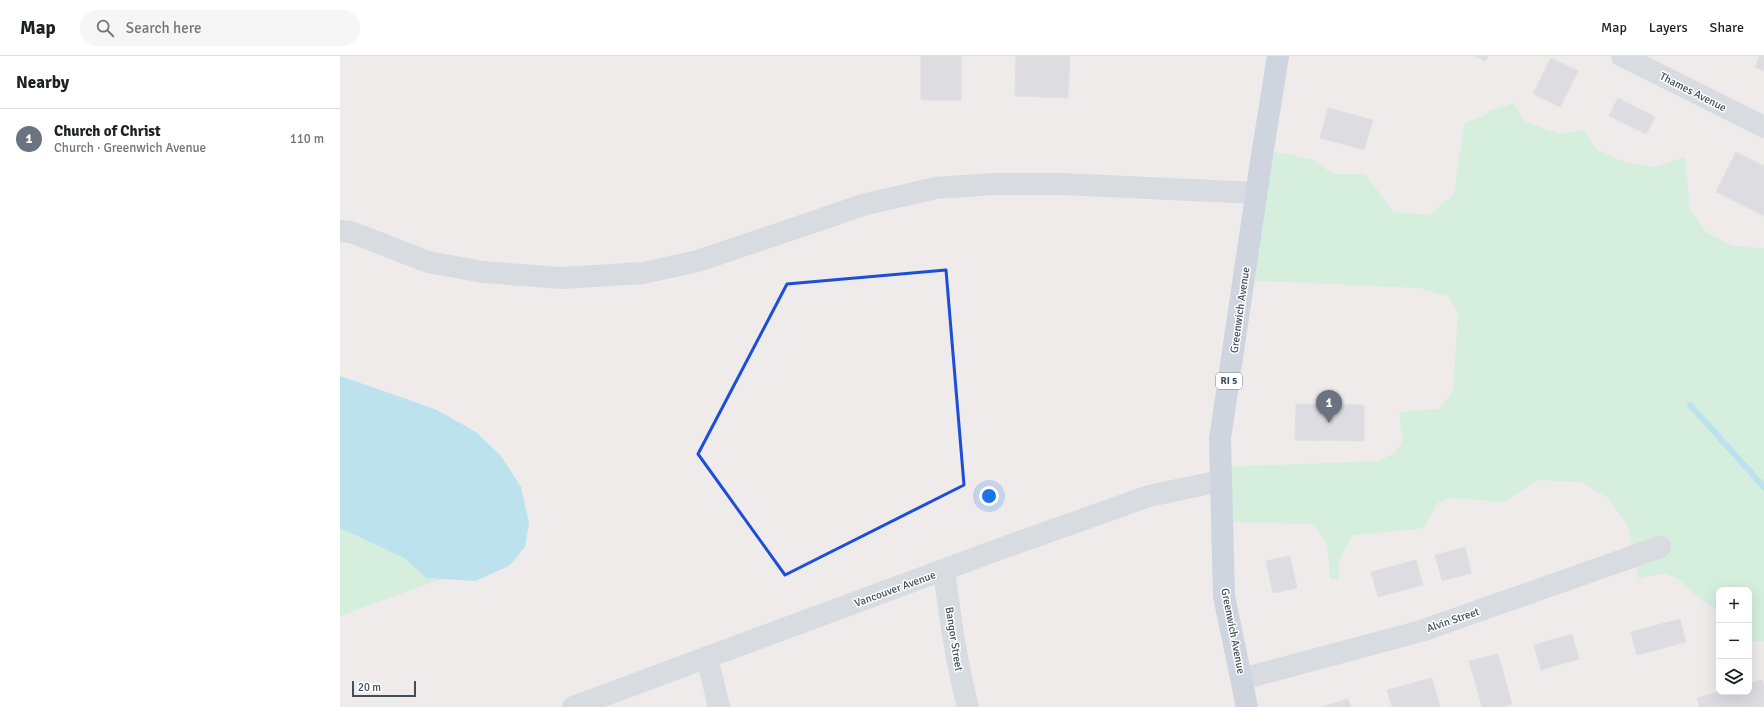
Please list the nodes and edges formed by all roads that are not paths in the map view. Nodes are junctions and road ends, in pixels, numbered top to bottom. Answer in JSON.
{"nodes":[{"id":1,"x":1278,"y":56,"type":"edge"},
{"id":2,"x":1622,"y":56,"type":"edge"},
{"id":3,"x":1764,"y":127,"type":"edge"},
{"id":4,"x":1256,"y":193,"type":"junction"},
{"id":5,"x":340,"y":231,"type":"edge"},
{"id":6,"x":1220,"y":481,"type":"junction"},
{"id":7,"x":1660,"y":547,"type":"dead end"},
{"id":8,"x":944,"y":570,"type":"junction"},
{"id":9,"x":707,"y":657,"type":"junction"},
{"id":10,"x":1242,"y":679,"type":"junction"},
{"id":11,"x":573,"y":707,"type":"edge"},
{"id":12,"x":719,"y":707,"type":"edge"},
{"id":13,"x":968,"y":707,"type":"edge"},
{"id":14,"x":1247,"y":707,"type":"edge"}],
"edges":[{"from":1,"to":4,"type":"main road","name":"Greenwich Avenue","number":"RI 5"},
{"from":2,"to":3,"type":"street","name":"Thames Avenue"},
{"from":4,"to":5,"type":"street"},
{"from":4,"to":6,"type":"main road","name":"Greenwich Avenue","number":"RI 5"},
{"from":6,"to":8,"type":"street","name":"Vancouver Avenue"},
{"from":6,"to":10,"type":"main road","name":"Greenwich Avenue","number":"RI 5"},
{"from":7,"to":10,"type":"street","name":"Alvin Street"},
{"from":8,"to":9,"type":"street","name":"Vancouver Avenue"},
{"from":8,"to":13,"type":"street","name":"Bangor Street"},
{"from":9,"to":11,"type":"street","name":"Vancouver Avenue"},
{"from":9,"to":12,"type":"street"},
{"from":10,"to":14,"type":"main road","name":"Greenwich Avenue","number":"RI 5"}]}
